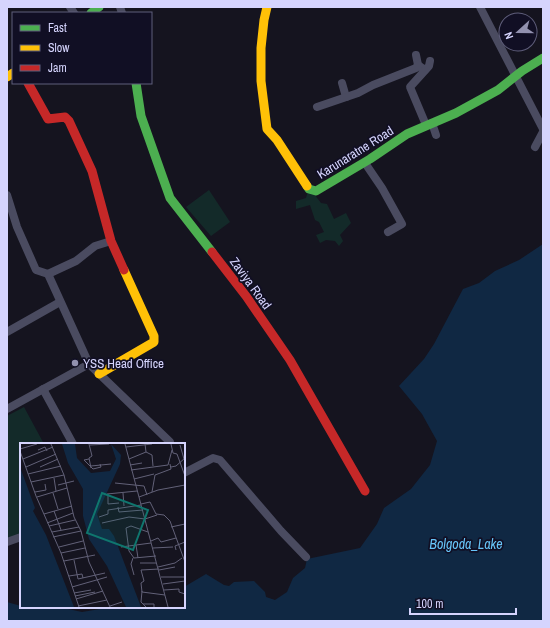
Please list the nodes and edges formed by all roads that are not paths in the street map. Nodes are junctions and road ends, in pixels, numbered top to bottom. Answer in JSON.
{"nodes":[{"id":1,"x":268,"y":7,"type":"edge"},
{"id":2,"x":480,"y":7,"type":"edge"},
{"id":3,"x":416,"y":55,"type":"dead end"},
{"id":4,"x":543,"y":58,"type":"edge"},
{"id":5,"x":430,"y":61,"type":"dead end"},
{"id":6,"x":418,"y":65,"type":"junction"},
{"id":7,"x":425,"y":70,"type":"junction"},
{"id":8,"x":516,"y":77,"type":"junction"},
{"id":9,"x":29,"y":84,"type":"edge"},
{"id":10,"x":136,"y":84,"type":"edge"},
{"id":11,"x":342,"y":84,"type":"dead end"},
{"id":12,"x":346,"y":97,"type":"junction"},
{"id":13,"x":317,"y":107,"type":"dead end"},
{"id":14,"x":429,"y":124,"type":"junction"},
{"id":15,"x":543,"y":128,"type":"edge"},
{"id":16,"x":543,"y":132,"type":"edge"},
{"id":17,"x":436,"y":135,"type":"dead end"},
{"id":18,"x":535,"y":146,"type":"dead end"},
{"id":19,"x":365,"y":163,"type":"junction"},
{"id":20,"x":7,"y":195,"type":"edge"},
{"id":21,"x":388,"y":232,"type":"dead end"},
{"id":22,"x":110,"y":241,"type":"junction"},
{"id":23,"x":48,"y":274,"type":"junction"},
{"id":24,"x":60,"y":302,"type":"junction"},
{"id":25,"x":7,"y":332,"type":"edge"},
{"id":26,"x":89,"y":364,"type":"junction"},
{"id":27,"x":99,"y":374,"type":"junction"},
{"id":28,"x":43,"y":389,"type":"junction"},
{"id":29,"x":7,"y":408,"type":"edge"},
{"id":30,"x":72,"y":443,"type":"edge"},
{"id":31,"x":170,"y":443,"type":"edge"},
{"id":32,"x":185,"y":472,"type":"edge"},
{"id":33,"x":365,"y":492,"type":"dead end"},
{"id":34,"x":20,"y":537,"type":"edge"},
{"id":35,"x":7,"y":542,"type":"edge"},
{"id":36,"x":306,"y":557,"type":"dead end"}],
"edges":[{"from":1,"to":19,"type":"main road","name":"Karunaratne Road"},
{"from":2,"to":8,"type":"street"},
{"from":3,"to":6,"type":"street"},
{"from":4,"to":8,"type":"main road","name":"Karunaratne Road"},
{"from":5,"to":7,"type":"street"},
{"from":6,"to":7,"type":"street"},
{"from":6,"to":12,"type":"street"},
{"from":7,"to":14,"type":"street"},
{"from":8,"to":14,"type":"main road","name":"Karunaratne Road"},
{"from":8,"to":15,"type":"street"},
{"from":9,"to":22,"type":"main road"},
{"from":10,"to":33,"type":"main road","name":"Zaviya Road"},
{"from":11,"to":12,"type":"street"},
{"from":12,"to":13,"type":"street"},
{"from":14,"to":17,"type":"street"},
{"from":14,"to":19,"type":"main road","name":"Karunaratne Road"},
{"from":16,"to":18,"type":"street"},
{"from":19,"to":21,"type":"street"},
{"from":20,"to":23,"type":"street"},
{"from":22,"to":23,"type":"street"},
{"from":22,"to":27,"type":"main road"},
{"from":23,"to":24,"type":"street"},
{"from":24,"to":25,"type":"street"},
{"from":24,"to":26,"type":"street"},
{"from":26,"to":27,"type":"street"},
{"from":26,"to":28,"type":"street"},
{"from":27,"to":31,"type":"street"},
{"from":28,"to":29,"type":"street"},
{"from":28,"to":30,"type":"street"},
{"from":32,"to":36,"type":"street"},
{"from":34,"to":35,"type":"street"}]}
